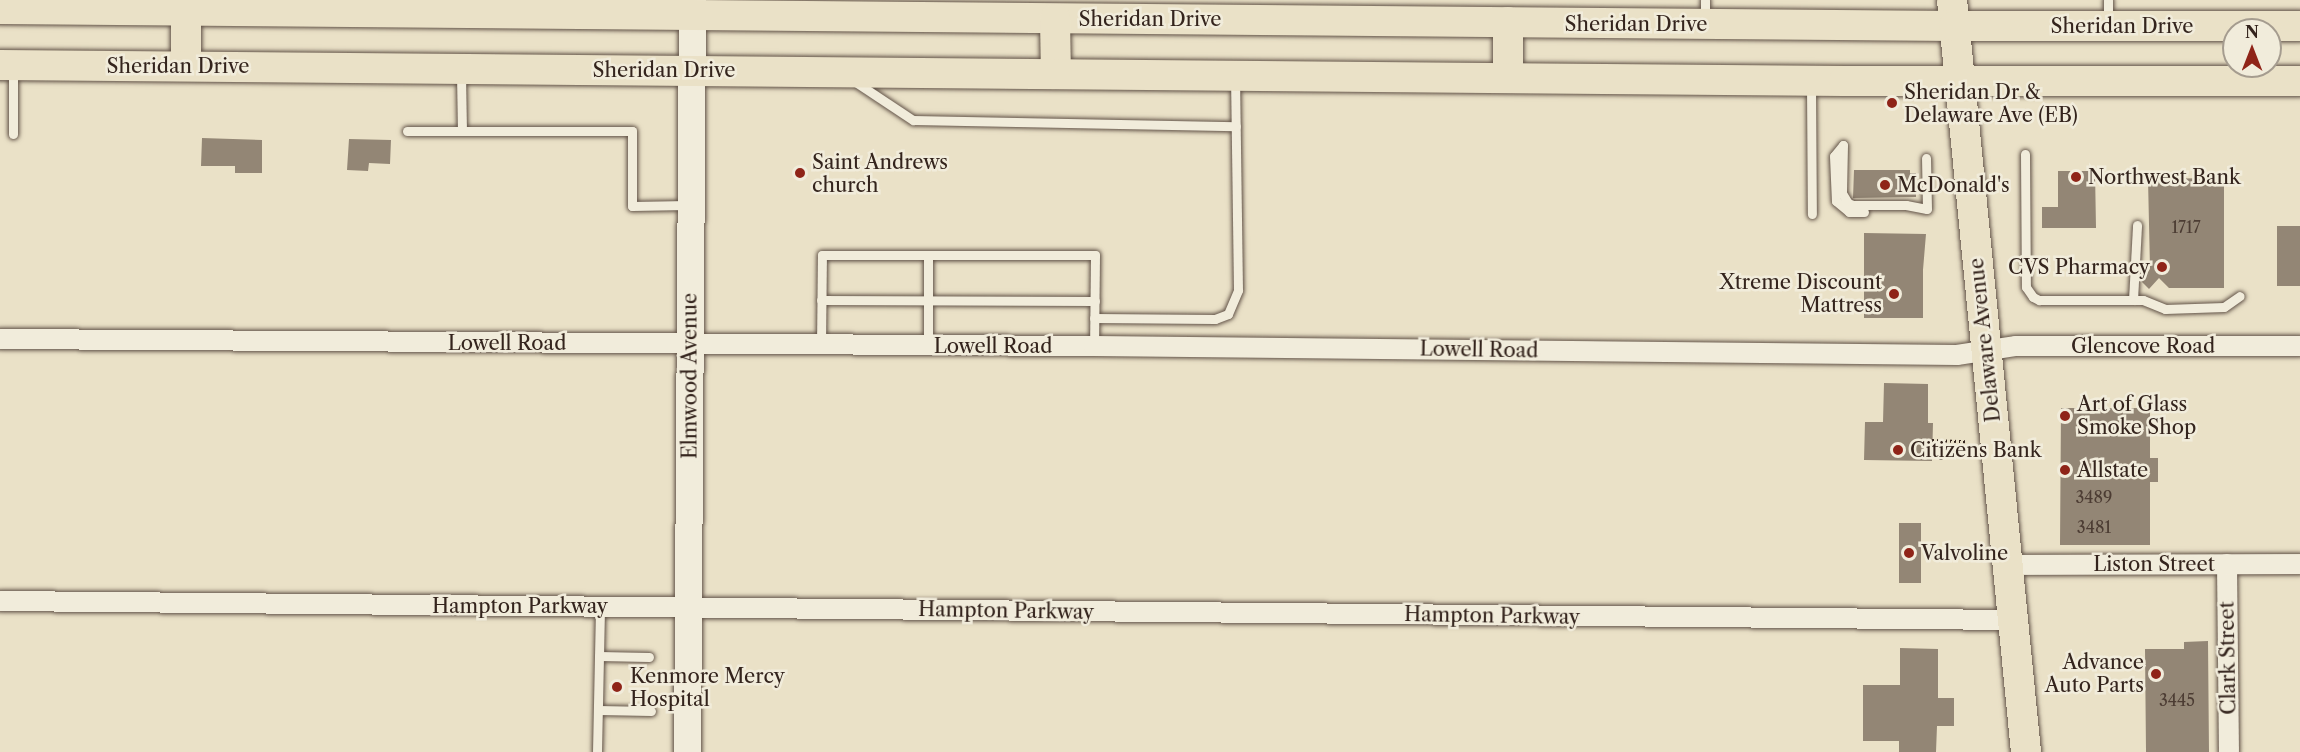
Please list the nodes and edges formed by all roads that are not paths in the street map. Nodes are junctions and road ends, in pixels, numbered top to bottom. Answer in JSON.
{"nodes":[{"id":1,"x":692,"y":8,"type":"edge"},
{"id":2,"x":0,"y":9,"type":"edge"},
{"id":3,"x":186,"y":10,"type":"junction"},
{"id":4,"x":1705,"y":12,"type":"edge"},
{"id":5,"x":1953,"y":13,"type":"edge"},
{"id":6,"x":2108,"y":13,"type":"edge"},
{"id":7,"x":1055,"y":19,"type":"junction"},
{"id":8,"x":1508,"y":22,"type":"junction"},
{"id":9,"x":2300,"y":26,"type":"edge"},
{"id":10,"x":7,"y":65,"type":"edge"},
{"id":11,"x":186,"y":66,"type":"junction"},
{"id":12,"x":461,"y":69,"type":"junction"},
{"id":13,"x":692,"y":70,"type":"junction"},
{"id":14,"x":840,"y":72,"type":"junction"},
{"id":15,"x":1056,"y":74,"type":"junction"},
{"id":16,"x":1235,"y":75,"type":"junction"},
{"id":17,"x":1508,"y":78,"type":"junction"},
{"id":18,"x":1811,"y":80,"type":"junction"},
{"id":19,"x":1960,"y":81,"type":"junction"},
{"id":20,"x":2300,"y":81,"type":"edge"},
{"id":21,"x":1236,"y":126,"type":"junction"},
{"id":22,"x":407,"y":131,"type":"dead end"},
{"id":23,"x":462,"y":131,"type":"junction"},
{"id":24,"x":13,"y":134,"type":"dead end"},
{"id":25,"x":2025,"y":154,"type":"dead end"},
{"id":26,"x":1926,"y":158,"type":"dead end"},
{"id":27,"x":692,"y":206,"type":"junction"},
{"id":28,"x":1864,"y":212,"type":"dead end"},
{"id":29,"x":1812,"y":214,"type":"dead end"},
{"id":30,"x":2137,"y":225,"type":"dead end"},
{"id":31,"x":928,"y":255,"type":"junction"},
{"id":32,"x":2240,"y":296,"type":"dead end"},
{"id":33,"x":821,"y":300,"type":"junction"},
{"id":34,"x":928,"y":300,"type":"junction"},
{"id":35,"x":2133,"y":300,"type":"junction"},
{"id":36,"x":1095,"y":301,"type":"junction"},
{"id":37,"x":1094,"y":318,"type":"junction"},
{"id":38,"x":0,"y":339,"type":"edge"},
{"id":39,"x":690,"y":344,"type":"junction"},
{"id":40,"x":820,"y":346,"type":"junction"},
{"id":41,"x":928,"y":346,"type":"junction"},
{"id":42,"x":1094,"y":346,"type":"junction"},
{"id":43,"x":2300,"y":346,"type":"edge"},
{"id":44,"x":1986,"y":351,"type":"junction"},
{"id":45,"x":2227,"y":564,"type":"junction"},
{"id":46,"x":2300,"y":564,"type":"edge"},
{"id":47,"x":2007,"y":565,"type":"junction"},
{"id":48,"x":0,"y":601,"type":"edge"},
{"id":49,"x":600,"y":606,"type":"junction"},
{"id":50,"x":689,"y":607,"type":"junction"},
{"id":51,"x":2013,"y":620,"type":"junction"},
{"id":52,"x":599,"y":656,"type":"junction"},
{"id":53,"x":649,"y":657,"type":"dead end"},
{"id":54,"x":598,"y":710,"type":"junction"},
{"id":55,"x":651,"y":711,"type":"dead end"},
{"id":56,"x":597,"y":752,"type":"edge"},
{"id":57,"x":687,"y":752,"type":"edge"},
{"id":58,"x":2026,"y":752,"type":"edge"},
{"id":59,"x":2229,"y":752,"type":"edge"}],
"edges":[{"from":1,"to":3,"type":"main road","name":"Sheridan Drive"},
{"from":1,"to":7,"type":"main road","name":"Sheridan Drive"},
{"from":1,"to":13,"type":"street","name":"Elmwood Avenue"},
{"from":2,"to":3,"type":"main road","name":"Sheridan Drive"},
{"from":3,"to":11,"type":"main road"},
{"from":4,"to":5,"type":"main road","name":"Sheridan Drive"},
{"from":4,"to":8,"type":"main road","name":"Sheridan Drive"},
{"from":5,"to":6,"type":"main road","name":"Sheridan Drive"},
{"from":5,"to":19,"type":"main road","name":"Delaware Avenue"},
{"from":6,"to":9,"type":"main road","name":"Sheridan Drive"},
{"from":7,"to":8,"type":"main road","name":"Sheridan Drive"},
{"from":7,"to":15,"type":"main road"},
{"from":8,"to":17,"type":"main road"},
{"from":10,"to":11,"type":"main road","name":"Sheridan Drive"},
{"from":10,"to":24,"type":"lane"},
{"from":11,"to":12,"type":"main road","name":"Sheridan Drive"},
{"from":12,"to":13,"type":"main road","name":"Sheridan Drive"},
{"from":12,"to":23,"type":"lane"},
{"from":13,"to":14,"type":"main road","name":"Sheridan Drive"},
{"from":13,"to":27,"type":"street","name":"Elmwood Avenue"},
{"from":14,"to":15,"type":"main road","name":"Sheridan Drive"},
{"from":14,"to":21,"type":"lane"},
{"from":15,"to":16,"type":"main road","name":"Sheridan Drive"},
{"from":16,"to":17,"type":"main road","name":"Sheridan Drive"},
{"from":16,"to":21,"type":"lane"},
{"from":17,"to":18,"type":"main road","name":"Sheridan Drive"},
{"from":18,"to":19,"type":"main road","name":"Sheridan Drive"},
{"from":18,"to":29,"type":"lane"},
{"from":19,"to":20,"type":"main road","name":"Sheridan Drive"},
{"from":19,"to":44,"type":"main road","name":"Delaware Avenue"},
{"from":21,"to":37,"type":"lane"},
{"from":22,"to":23,"type":"lane"},
{"from":23,"to":27,"type":"lane"},
{"from":25,"to":35,"type":"lane"},
{"from":26,"to":28,"type":"lane"},
{"from":27,"to":39,"type":"street","name":"Elmwood Avenue"},
{"from":30,"to":35,"type":"lane"},
{"from":31,"to":33,"type":"lane"},
{"from":31,"to":34,"type":"lane"},
{"from":31,"to":36,"type":"lane"},
{"from":32,"to":35,"type":"lane"},
{"from":33,"to":34,"type":"lane"},
{"from":33,"to":40,"type":"lane"},
{"from":34,"to":36,"type":"lane"},
{"from":34,"to":41,"type":"lane"},
{"from":36,"to":37,"type":"lane"},
{"from":37,"to":42,"type":"lane"},
{"from":38,"to":39,"type":"street","name":"Lowell Road"},
{"from":39,"to":40,"type":"street","name":"Lowell Road"},
{"from":39,"to":50,"type":"street","name":"Elmwood Avenue"},
{"from":40,"to":41,"type":"street","name":"Lowell Road"},
{"from":41,"to":42,"type":"street","name":"Lowell Road"},
{"from":42,"to":44,"type":"street","name":"Lowell Road"},
{"from":43,"to":44,"type":"street","name":"Glencove Road"},
{"from":44,"to":47,"type":"main road","name":"Delaware Avenue"},
{"from":45,"to":46,"type":"street","name":"Liston Street"},
{"from":45,"to":47,"type":"street","name":"Liston Street"},
{"from":45,"to":59,"type":"street","name":"Clark Street"},
{"from":47,"to":51,"type":"main road","name":"Delaware Avenue"},
{"from":48,"to":49,"type":"street","name":"Hampton Parkway"},
{"from":49,"to":50,"type":"street","name":"Hampton Parkway"},
{"from":49,"to":52,"type":"lane"},
{"from":50,"to":51,"type":"street","name":"Hampton Parkway"},
{"from":50,"to":57,"type":"street","name":"Elmwood Avenue"},
{"from":51,"to":58,"type":"main road","name":"Delaware Avenue"},
{"from":52,"to":53,"type":"lane"},
{"from":52,"to":54,"type":"lane"},
{"from":54,"to":55,"type":"lane"},
{"from":54,"to":56,"type":"lane"}]}
